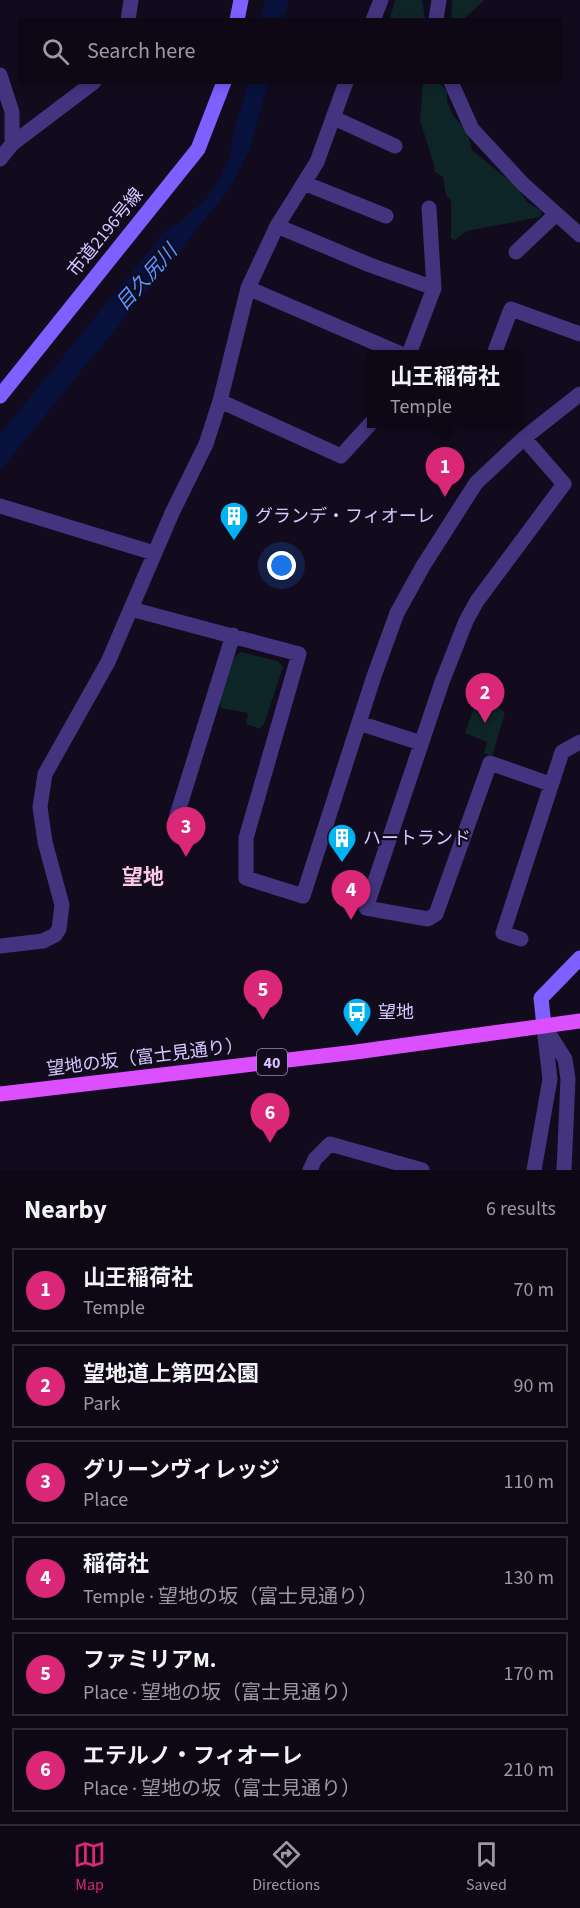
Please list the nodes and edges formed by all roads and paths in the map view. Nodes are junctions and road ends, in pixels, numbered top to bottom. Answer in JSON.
{"nodes":[{"id":1,"x":131,"y":0,"type":"edge"},
{"id":2,"x":241,"y":0,"type":"edge"},
{"id":3,"x":381,"y":0,"type":"edge"},
{"id":4,"x":439,"y":0,"type":"edge"},
{"id":5,"x":128,"y":18,"type":"edge"},
{"id":6,"x":237,"y":18,"type":"edge"},
{"id":7,"x":374,"y":18,"type":"edge"},
{"id":8,"x":436,"y":18,"type":"edge"},
{"id":9,"x":0,"y":75,"type":"edge"},
{"id":10,"x":91,"y":84,"type":"edge"},
{"id":11,"x":223,"y":84,"type":"edge"},
{"id":12,"x":345,"y":84,"type":"edge"},
{"id":13,"x":452,"y":84,"type":"edge"},
{"id":14,"x":334,"y":118,"type":"junction"},
{"id":15,"x":12,"y":144,"type":"junction"},
{"id":16,"x":395,"y":146,"type":"dead end"},
{"id":17,"x":0,"y":159,"type":"edge"},
{"id":18,"x":303,"y":183,"type":"junction"},
{"id":19,"x":429,"y":208,"type":"dead end"},
{"id":20,"x":556,"y":214,"type":"junction"},
{"id":21,"x":386,"y":216,"type":"dead end"},
{"id":22,"x":277,"y":226,"type":"junction"},
{"id":23,"x":580,"y":235,"type":"edge"},
{"id":24,"x":516,"y":252,"type":"dead end"},
{"id":25,"x":248,"y":288,"type":"junction"},
{"id":26,"x":434,"y":288,"type":"junction"},
{"id":27,"x":580,"y":334,"type":"edge"},
{"id":28,"x":392,"y":350,"type":"edge"},
{"id":29,"x":411,"y":350,"type":"edge"},
{"id":30,"x":496,"y":350,"type":"edge"},
{"id":31,"x":580,"y":394,"type":"edge"},
{"id":32,"x":0,"y":396,"type":"edge"},
{"id":33,"x":220,"y":401,"type":"junction"},
{"id":34,"x":367,"y":427,"type":"edge"},
{"id":35,"x":524,"y":438,"type":"junction"},
{"id":36,"x":0,"y":506,"type":"edge"},
{"id":37,"x":154,"y":554,"type":"junction"},
{"id":38,"x":131,"y":609,"type":"junction"},
{"id":39,"x":232,"y":635,"type":"junction"},
{"id":40,"x":358,"y":723,"type":"junction"},
{"id":41,"x":580,"y":742,"type":"edge"},
{"id":42,"x":422,"y":743,"type":"junction"},
{"id":43,"x":549,"y":784,"type":"junction"},
{"id":44,"x":176,"y":818,"type":"dead end"},
{"id":45,"x":521,"y":939,"type":"dead end"},
{"id":46,"x":0,"y":946,"type":"edge"},
{"id":47,"x":580,"y":958,"type":"edge"},
{"id":48,"x":580,"y":1021,"type":"edge"},
{"id":49,"x":544,"y":1026,"type":"junction"},
{"id":50,"x":0,"y":1094,"type":"edge"},
{"id":51,"x":310,"y":1170,"type":"edge"},
{"id":52,"x":422,"y":1170,"type":"edge"},
{"id":53,"x":534,"y":1170,"type":"edge"},
{"id":54,"x":564,"y":1170,"type":"edge"}],
"edges":[{"from":1,"to":5,"type":"street"},
{"from":2,"to":6,"type":"street"},
{"from":3,"to":7,"type":"street"},
{"from":4,"to":8,"type":"street"},
{"from":9,"to":15,"type":"street"},
{"from":10,"to":15,"type":"street"},
{"from":11,"to":32,"type":"street","name":"市道2196号線"},
{"from":12,"to":14,"type":"street"},
{"from":13,"to":20,"type":"street"},
{"from":14,"to":16,"type":"street"},
{"from":14,"to":18,"type":"street"},
{"from":15,"to":17,"type":"street"},
{"from":18,"to":21,"type":"street"},
{"from":18,"to":22,"type":"street"},
{"from":19,"to":26,"type":"street"},
{"from":20,"to":23,"type":"street"},
{"from":20,"to":24,"type":"street"},
{"from":22,"to":25,"type":"street"},
{"from":22,"to":26,"type":"street"},
{"from":25,"to":28,"type":"street"},
{"from":25,"to":33,"type":"street"},
{"from":26,"to":29,"type":"street"},
{"from":27,"to":30,"type":"street"},
{"from":31,"to":35,"type":"street"},
{"from":33,"to":34,"type":"street"},
{"from":33,"to":37,"type":"street"},
{"from":35,"to":40,"type":"street"},
{"from":35,"to":42,"type":"street"},
{"from":36,"to":37,"type":"street"},
{"from":37,"to":38,"type":"street"},
{"from":38,"to":39,"type":"street"},
{"from":38,"to":46,"type":"street"},
{"from":39,"to":40,"type":"street"},
{"from":39,"to":44,"type":"street"},
{"from":40,"to":42,"type":"street"},
{"from":41,"to":43,"type":"street"},
{"from":42,"to":43,"type":"street"},
{"from":43,"to":45,"type":"street"},
{"from":47,"to":49,"type":"street"},
{"from":48,"to":49,"type":"main road","number":"40"},
{"from":49,"to":50,"type":"main road","name":"望地の坂（富士見通り）","number":"40"},
{"from":49,"to":53,"type":"street"},
{"from":49,"to":54,"type":"street"},
{"from":51,"to":52,"type":"street"}]}
